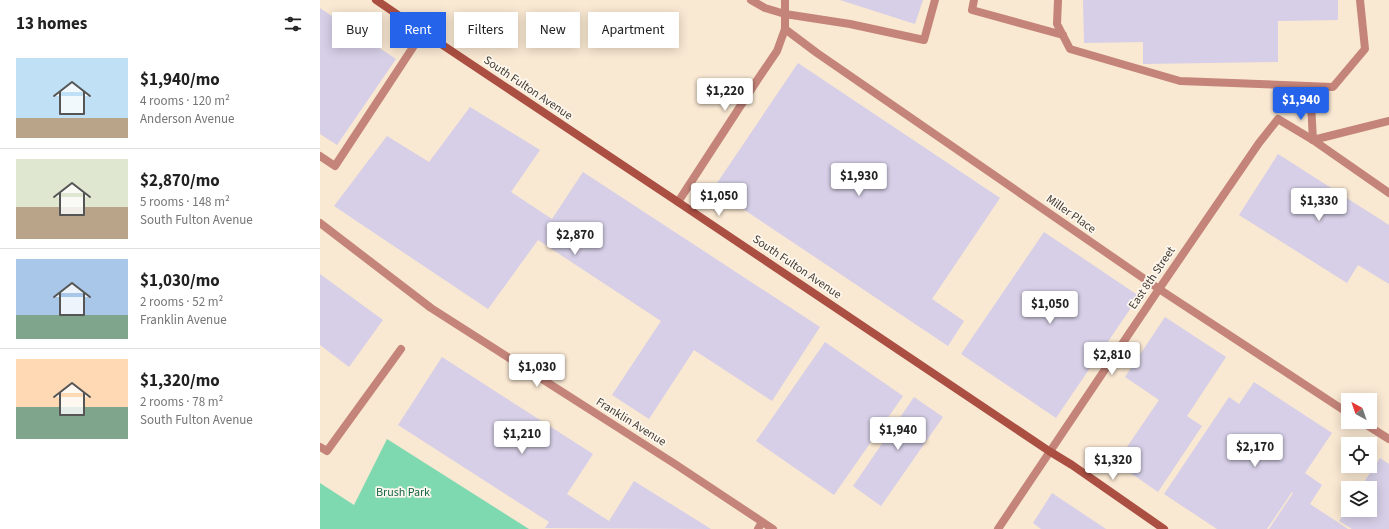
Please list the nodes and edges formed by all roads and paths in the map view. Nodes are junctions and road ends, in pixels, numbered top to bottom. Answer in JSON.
{"nodes":[{"id":1,"x":376,"y":0,"type":"edge"},
{"id":2,"x":751,"y":0,"type":"edge"},
{"id":3,"x":784,"y":0,"type":"edge"},
{"id":4,"x":935,"y":0,"type":"edge"},
{"id":5,"x":974,"y":0,"type":"edge"},
{"id":6,"x":1058,"y":0,"type":"edge"},
{"id":7,"x":1360,"y":0,"type":"edge"},
{"id":8,"x":394,"y":12,"type":"edge"},
{"id":9,"x":785,"y":14,"type":"junction"},
{"id":10,"x":785,"y":29,"type":"junction"},
{"id":11,"x":1062,"y":35,"type":"junction"},
{"id":12,"x":446,"y":47,"type":"edge"},
{"id":13,"x":412,"y":48,"type":"edge"},
{"id":14,"x":1310,"y":86,"type":"junction"},
{"id":15,"x":1389,"y":121,"type":"edge"},
{"id":16,"x":1313,"y":140,"type":"junction"},
{"id":17,"x":320,"y":156,"type":"edge"},
{"id":18,"x":1389,"y":194,"type":"edge"},
{"id":19,"x":678,"y":202,"type":"junction"},
{"id":20,"x":320,"y":223,"type":"edge"},
{"id":21,"x":1159,"y":289,"type":"junction"},
{"id":22,"x":401,"y":349,"type":"dead end"},
{"id":23,"x":1341,"y":408,"type":"edge"},
{"id":24,"x":1372,"y":429,"type":"edge"},
{"id":25,"x":1389,"y":440,"type":"edge"},
{"id":26,"x":323,"y":449,"type":"edge"},
{"id":27,"x":1049,"y":451,"type":"junction"},
{"id":28,"x":760,"y":526,"type":"edge"},
{"id":29,"x":773,"y":529,"type":"edge"},
{"id":30,"x":998,"y":529,"type":"edge"},
{"id":31,"x":1164,"y":529,"type":"edge"}],
"edges":[{"from":1,"to":8,"type":"main road","name":"South Fulton Avenue"},
{"from":2,"to":9,"type":"street"},
{"from":3,"to":9,"type":"street"},
{"from":4,"to":9,"type":"street"},
{"from":5,"to":11,"type":"street"},
{"from":6,"to":11,"type":"street"},
{"from":7,"to":14,"type":"street"},
{"from":9,"to":10,"type":"street"},
{"from":10,"to":19,"type":"street"},
{"from":10,"to":21,"type":"street","name":"Miller Place"},
{"from":11,"to":14,"type":"street"},
{"from":12,"to":19,"type":"main road","name":"South Fulton Avenue"},
{"from":13,"to":17,"type":"street"},
{"from":14,"to":16,"type":"street"},
{"from":15,"to":16,"type":"street"},
{"from":16,"to":18,"type":"street"},
{"from":16,"to":21,"type":"street","name":"East 8th Street"},
{"from":19,"to":27,"type":"main road","name":"South Fulton Avenue"},
{"from":20,"to":28,"type":"street","name":"Franklin Avenue"},
{"from":21,"to":23,"type":"street","name":"Miller Place"},
{"from":21,"to":27,"type":"street","name":"East 8th Street"},
{"from":22,"to":26,"type":"street"},
{"from":24,"to":25,"type":"street"},
{"from":27,"to":30,"type":"street"},
{"from":27,"to":31,"type":"main road","name":"South Fulton Avenue"},
{"from":28,"to":29,"type":"street","name":"Franklin Avenue"}]}
